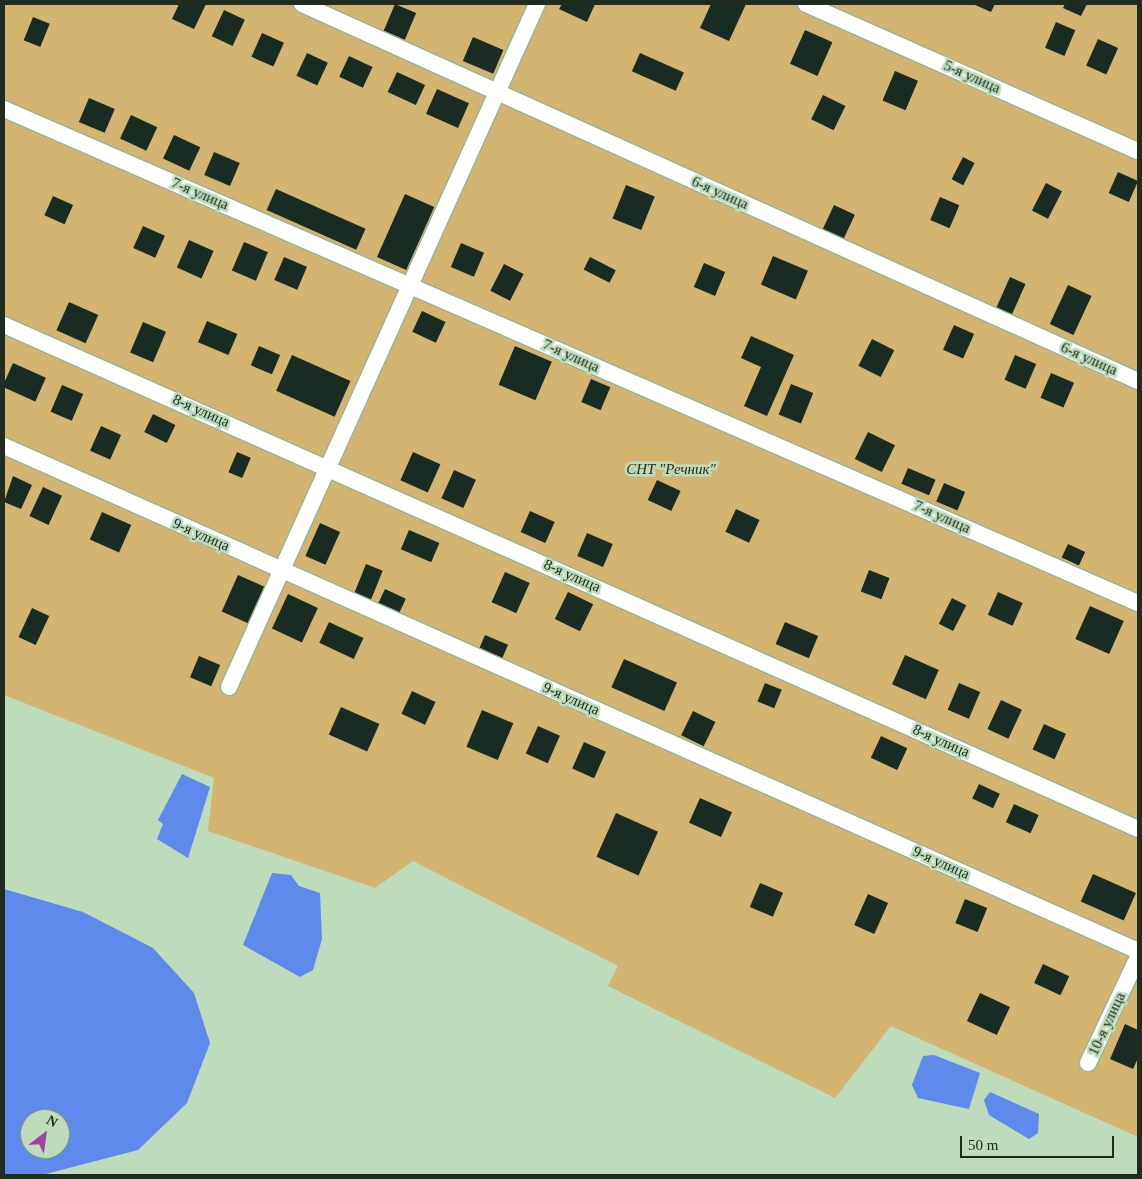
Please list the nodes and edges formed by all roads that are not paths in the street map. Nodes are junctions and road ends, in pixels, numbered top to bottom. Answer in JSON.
{"nodes":[{"id":1,"x":302,"y":4,"type":"edge"},
{"id":2,"x":537,"y":4,"type":"edge"},
{"id":3,"x":806,"y":4,"type":"edge"},
{"id":4,"x":497,"y":94,"type":"junction"},
{"id":5,"x":4,"y":109,"type":"edge"},
{"id":6,"x":1138,"y":150,"type":"edge"},
{"id":7,"x":412,"y":286,"type":"junction"},
{"id":8,"x":4,"y":325,"type":"edge"},
{"id":9,"x":1138,"y":381,"type":"edge"},
{"id":10,"x":4,"y":446,"type":"edge"},
{"id":11,"x":329,"y":467,"type":"junction"},
{"id":12,"x":281,"y":571,"type":"junction"},
{"id":13,"x":1138,"y":603,"type":"edge"},
{"id":14,"x":229,"y":687,"type":"dead end"},
{"id":15,"x":1138,"y":829,"type":"edge"},
{"id":16,"x":1138,"y":951,"type":"edge"},
{"id":17,"x":1138,"y":957,"type":"edge"},
{"id":18,"x":1088,"y":1063,"type":"dead end"}],
"edges":[{"from":1,"to":4,"type":"street","name":"6-я улица"},
{"from":2,"to":4,"type":"street"},
{"from":3,"to":6,"type":"street","name":"5-я улица"},
{"from":4,"to":7,"type":"street"},
{"from":4,"to":9,"type":"street","name":"6-я улица"},
{"from":5,"to":7,"type":"street","name":"7-я улица"},
{"from":7,"to":11,"type":"street"},
{"from":7,"to":13,"type":"street","name":"7-я улица"},
{"from":8,"to":11,"type":"street","name":"8-я улица"},
{"from":10,"to":12,"type":"street","name":"9-я улица"},
{"from":11,"to":12,"type":"street"},
{"from":11,"to":15,"type":"street","name":"8-я улица"},
{"from":12,"to":14,"type":"street"},
{"from":12,"to":16,"type":"street","name":"9-я улица"},
{"from":17,"to":18,"type":"street","name":"10-я улица"}]}
